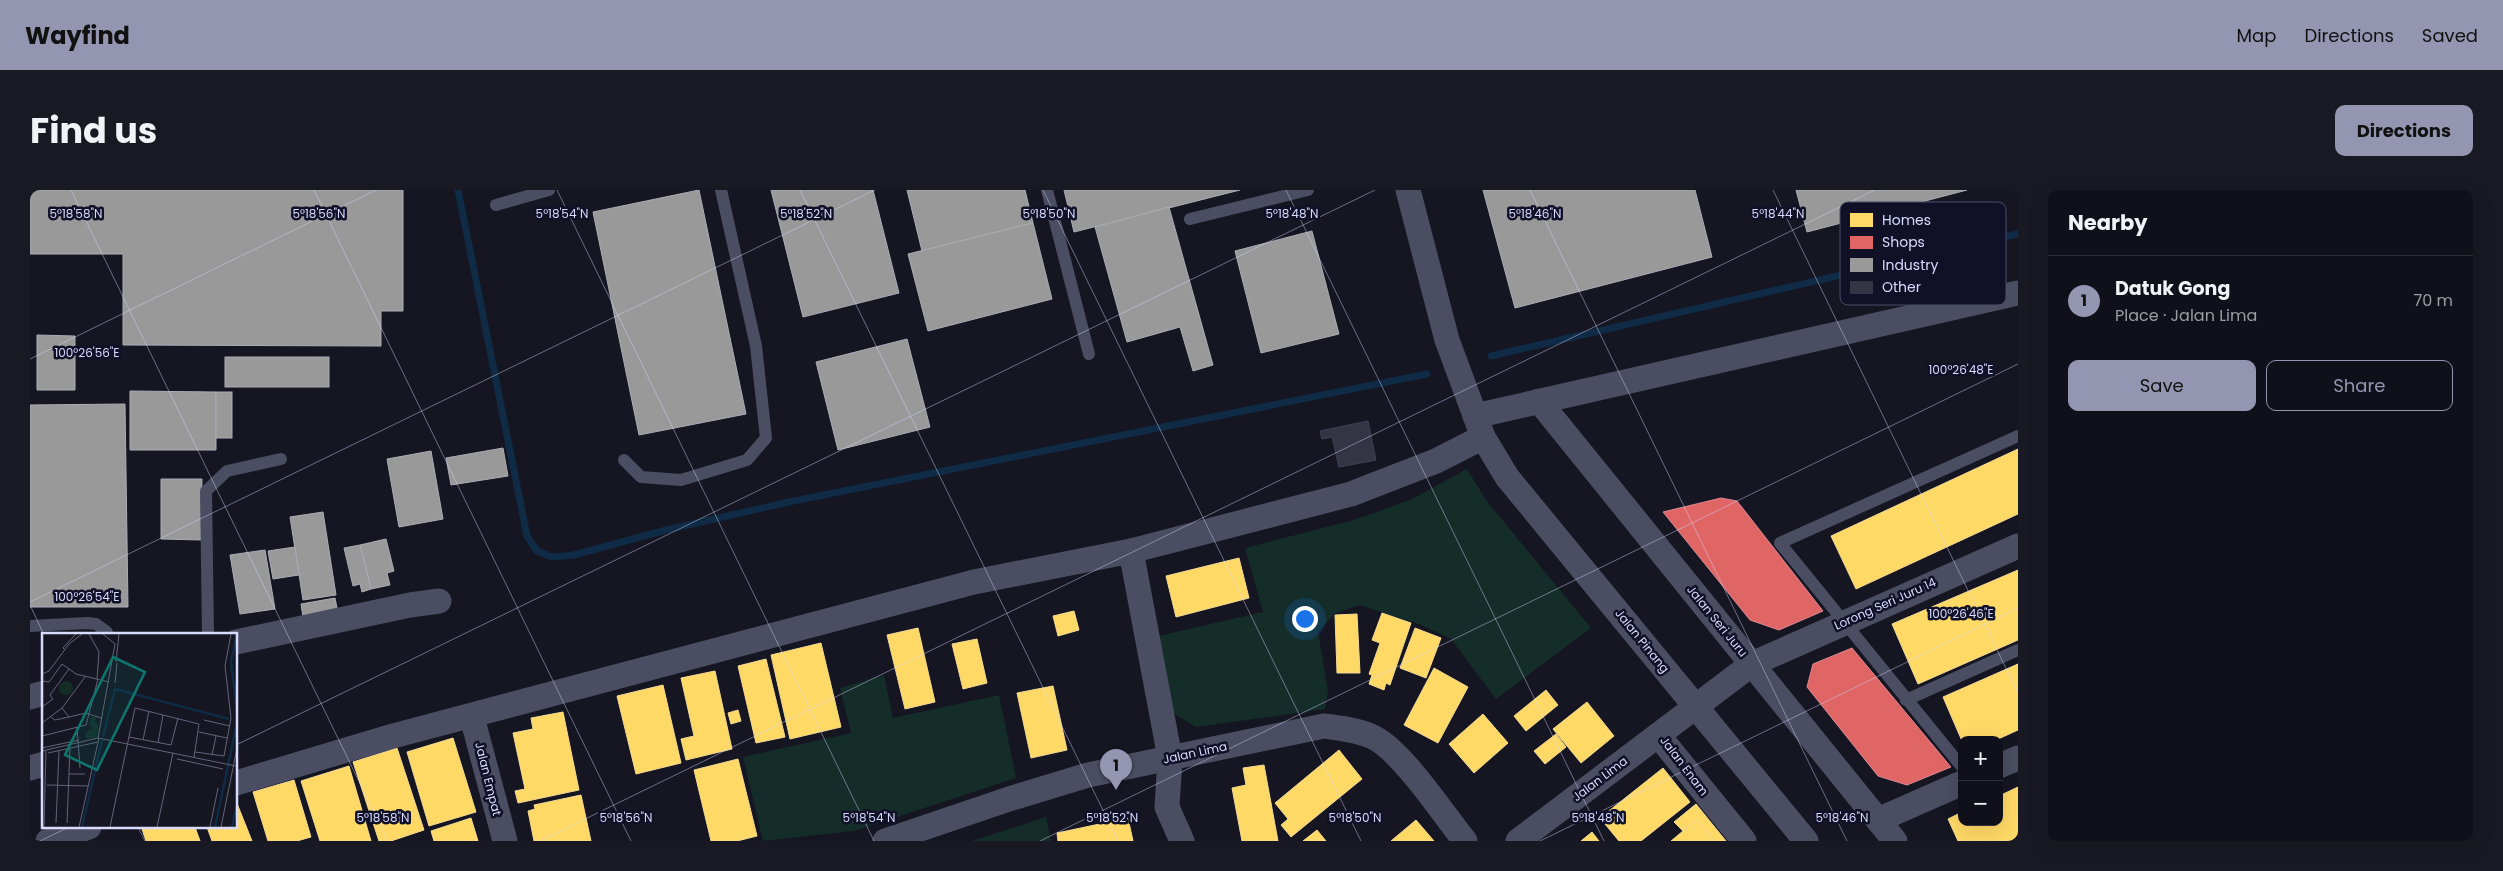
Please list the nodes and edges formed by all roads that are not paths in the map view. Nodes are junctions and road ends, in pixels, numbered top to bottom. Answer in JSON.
{"nodes":[{"id":1,"x":549,"y":190,"type":"edge"},
{"id":2,"x":721,"y":190,"type":"edge"},
{"id":3,"x":1047,"y":190,"type":"edge"},
{"id":4,"x":1308,"y":190,"type":"edge"},
{"id":5,"x":1408,"y":190,"type":"edge"},
{"id":6,"x":496,"y":205,"type":"dead end"},
{"id":7,"x":1190,"y":219,"type":"dead end"},
{"id":8,"x":1965,"y":305,"type":"edge"},
{"id":9,"x":1089,"y":354,"type":"dead end"},
{"id":10,"x":1539,"y":401,"type":"junction"},
{"id":11,"x":1479,"y":426,"type":"junction"},
{"id":12,"x":2018,"y":436,"type":"edge"},
{"id":13,"x":281,"y":459,"type":"dead end"},
{"id":14,"x":624,"y":460,"type":"dead end"},
{"id":15,"x":2018,"y":546,"type":"edge"},
{"id":16,"x":1131,"y":551,"type":"junction"},
{"id":17,"x":439,"y":602,"type":"dead end"},
{"id":18,"x":1844,"y":622,"type":"junction"},
{"id":19,"x":30,"y":626,"type":"edge"},
{"id":20,"x":107,"y":633,"type":"edge"},
{"id":21,"x":208,"y":633,"type":"edge"},
{"id":22,"x":238,"y":642,"type":"edge"},
{"id":23,"x":2018,"y":650,"type":"edge"},
{"id":24,"x":1752,"y":664,"type":"junction"},
{"id":25,"x":1906,"y":700,"type":"junction"},
{"id":26,"x":1696,"y":707,"type":"junction"},
{"id":27,"x":472,"y":717,"type":"junction"},
{"id":28,"x":1658,"y":735,"type":"junction"},
{"id":29,"x":1170,"y":758,"type":"junction"},
{"id":30,"x":2018,"y":758,"type":"edge"},
{"id":31,"x":1958,"y":762,"type":"edge"},
{"id":32,"x":2003,"y":764,"type":"edge"},
{"id":33,"x":238,"y":782,"type":"edge"},
{"id":34,"x":1958,"y":784,"type":"edge"},
{"id":35,"x":1878,"y":820,"type":"junction"},
{"id":36,"x":86,"y":828,"type":"edge"},
{"id":37,"x":48,"y":841,"type":"edge"},
{"id":38,"x":504,"y":841,"type":"edge"},
{"id":39,"x":885,"y":841,"type":"edge"},
{"id":40,"x":1182,"y":841,"type":"edge"},
{"id":41,"x":1465,"y":841,"type":"edge"},
{"id":42,"x":1518,"y":841,"type":"edge"},
{"id":43,"x":1744,"y":841,"type":"edge"},
{"id":44,"x":1806,"y":841,"type":"edge"},
{"id":45,"x":1895,"y":841,"type":"edge"}],
"edges":[{"from":1,"to":6,"type":"lane"},
{"from":2,"to":14,"type":"lane"},
{"from":3,"to":9,"type":"lane"},
{"from":4,"to":7,"type":"lane"},
{"from":5,"to":11,"type":"street","name":"Jalan Pinang"},
{"from":8,"to":10,"type":"street"},
{"from":10,"to":11,"type":"street"},
{"from":10,"to":24,"type":"street","name":"Jalan Seri Juru"},
{"from":11,"to":16,"type":"street"},
{"from":11,"to":26,"type":"street","name":"Jalan Pinang"},
{"from":12,"to":18,"type":"lane"},
{"from":13,"to":21,"type":"lane"},
{"from":15,"to":18,"type":"street","name":"Lorong Seri Juru 14"},
{"from":16,"to":27,"type":"street"},
{"from":16,"to":29,"type":"street"},
{"from":17,"to":22,"type":"street"},
{"from":18,"to":24,"type":"street","name":"Lorong Seri Juru 14"},
{"from":18,"to":25,"type":"lane"},
{"from":19,"to":20,"type":"lane"},
{"from":23,"to":25,"type":"lane"},
{"from":24,"to":26,"type":"street","name":"Jalan Enam"},
{"from":24,"to":35,"type":"street","name":"Jalan Seri Juru"},
{"from":25,"to":31,"type":"lane"},
{"from":26,"to":28,"type":"street","name":"Jalan Enam"},
{"from":26,"to":44,"type":"street","name":"Jalan Pinang"},
{"from":27,"to":33,"type":"street"},
{"from":27,"to":38,"type":"street","name":"Jalan Empat"},
{"from":28,"to":42,"type":"street","name":"Jalan Lima"},
{"from":28,"to":43,"type":"street","name":"Jalan Enam"},
{"from":29,"to":39,"type":"street","name":"Jalan Lima"},
{"from":29,"to":40,"type":"street"},
{"from":29,"to":41,"type":"street","name":"Jalan Lima"},
{"from":30,"to":32,"type":"street"},
{"from":34,"to":35,"type":"street"},
{"from":35,"to":45,"type":"street","name":"Jalan Seri Juru"},
{"from":36,"to":37,"type":"street"}]}
